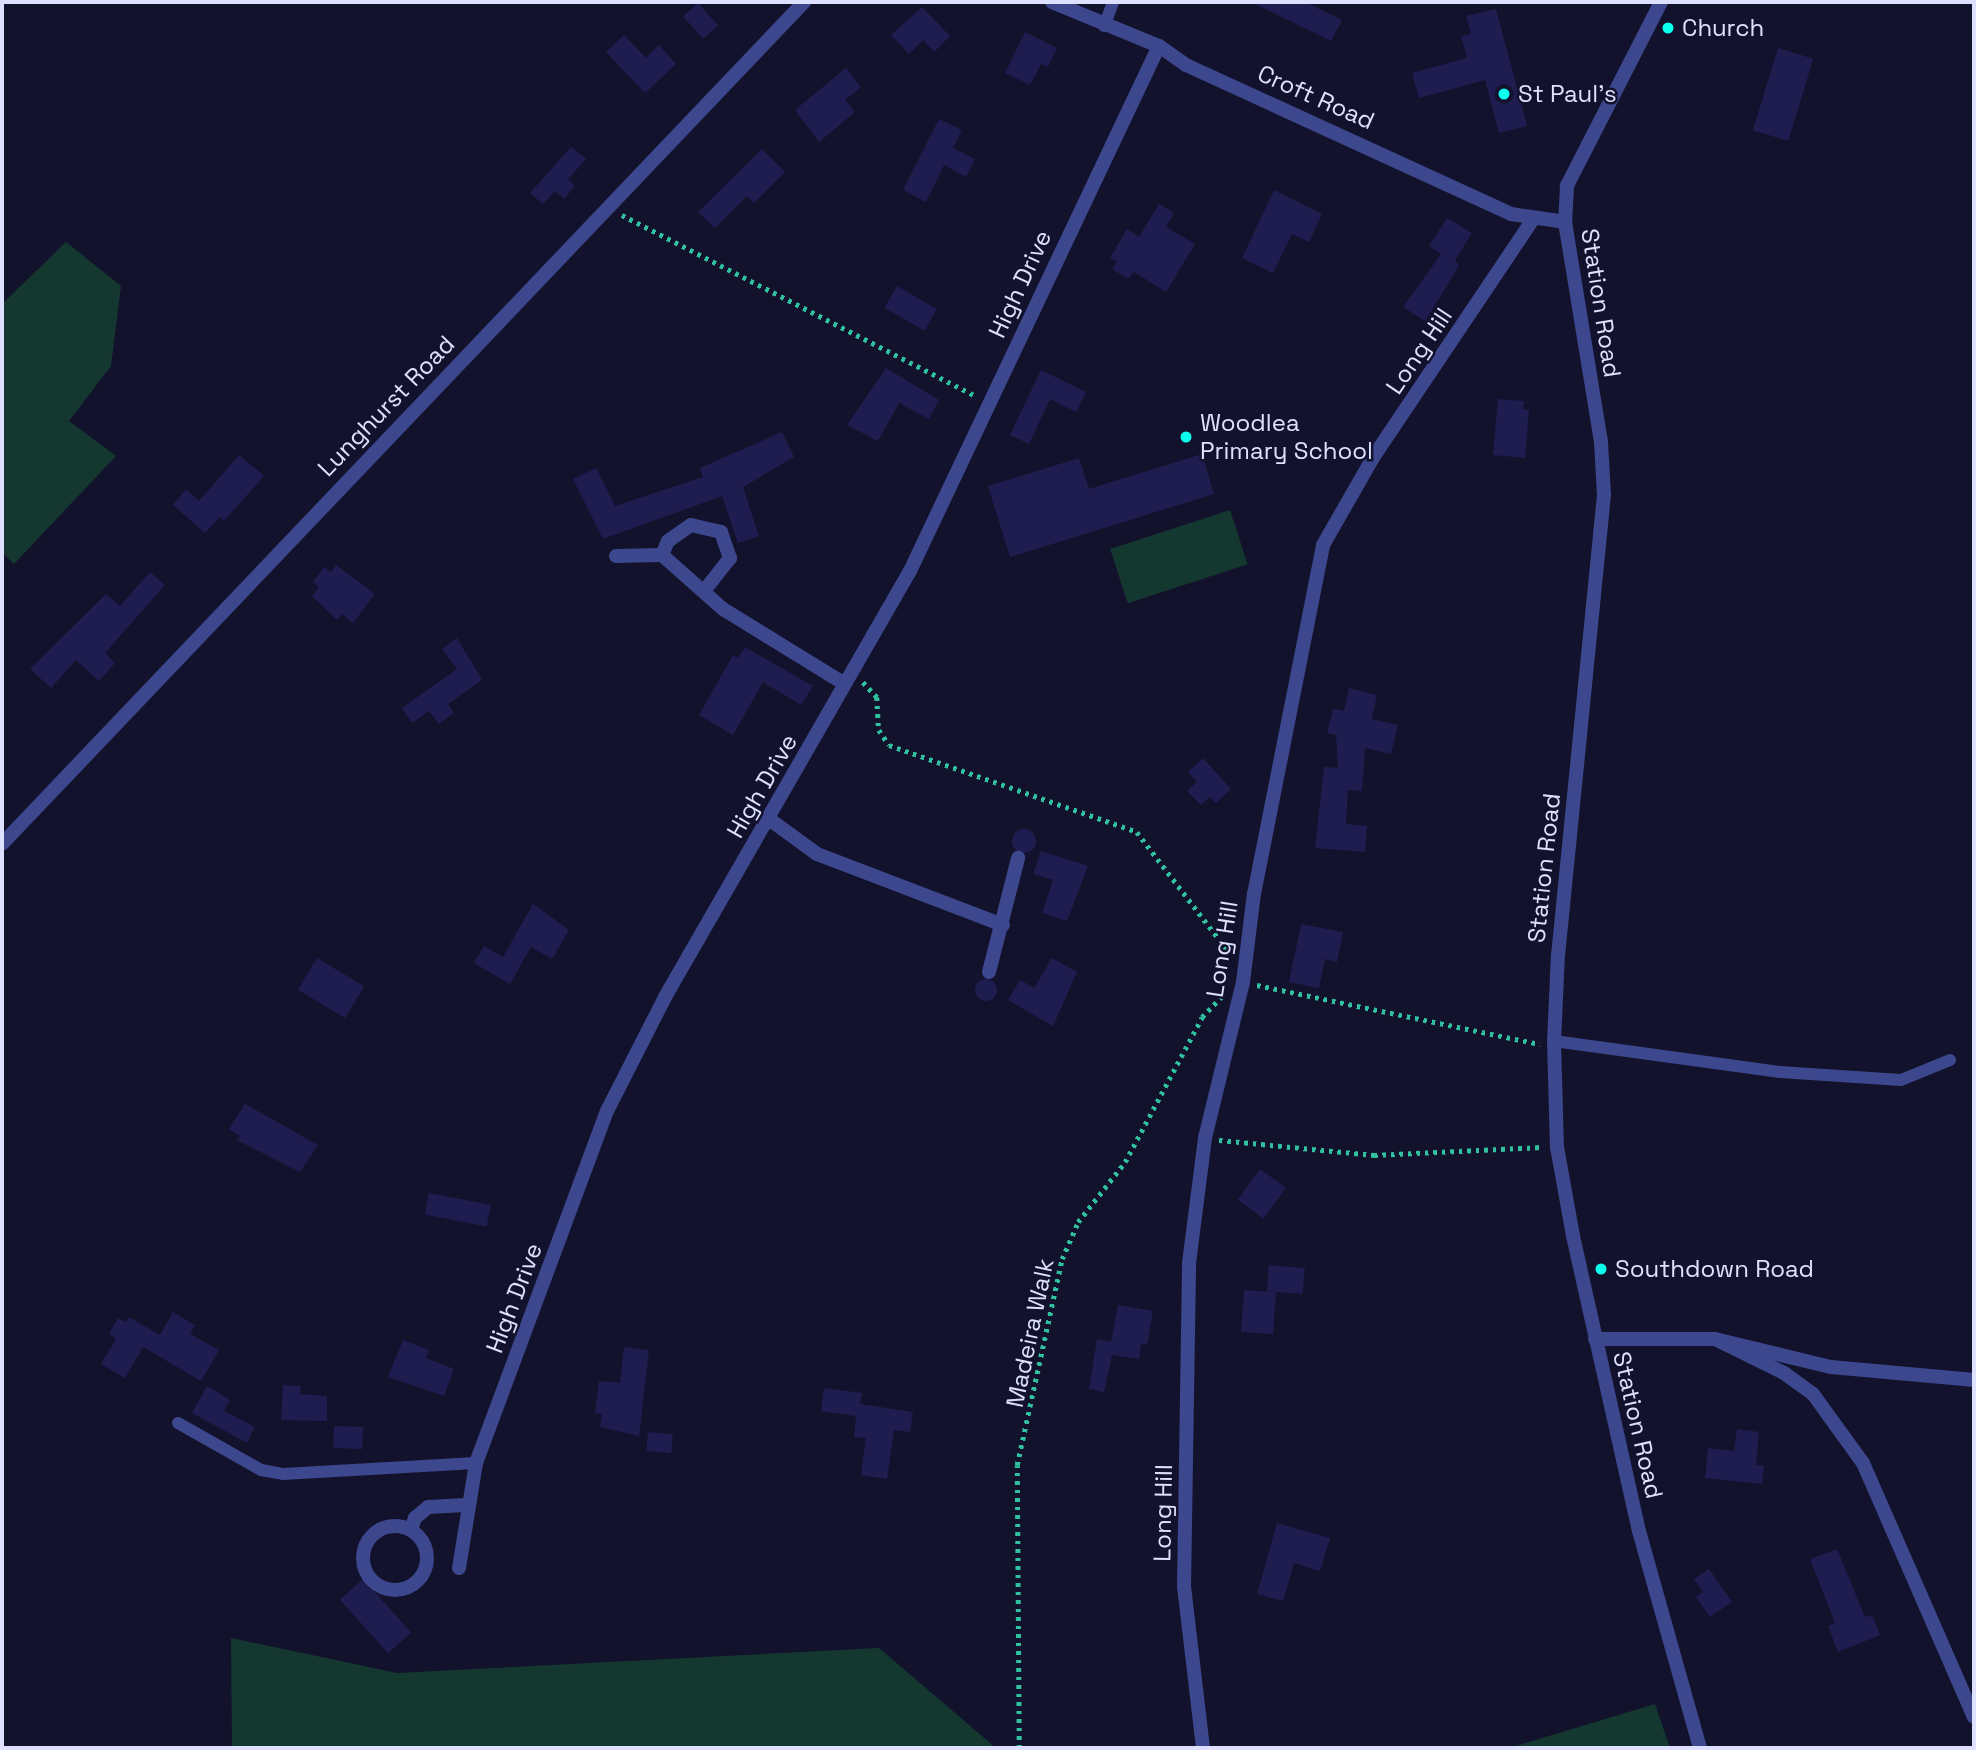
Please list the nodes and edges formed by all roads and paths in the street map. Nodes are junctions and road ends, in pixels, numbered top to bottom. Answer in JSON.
{"nodes":[{"id":1,"x":804,"y":2,"type":"edge"},
{"id":2,"x":1052,"y":2,"type":"edge"},
{"id":3,"x":1113,"y":2,"type":"edge"},
{"id":4,"x":1661,"y":2,"type":"edge"},
{"id":5,"x":1104,"y":26,"type":"junction"},
{"id":6,"x":1159,"y":46,"type":"junction"},
{"id":7,"x":611,"y":210,"type":"junction"},
{"id":8,"x":1533,"y":219,"type":"junction"},
{"id":9,"x":1565,"y":222,"type":"junction"},
{"id":10,"x":989,"y":402,"type":"junction"},
{"id":11,"x":662,"y":555,"type":"junction"},
{"id":12,"x":615,"y":556,"type":"dead end"},
{"id":13,"x":704,"y":591,"type":"junction"},
{"id":14,"x":853,"y":671,"type":"junction"},
{"id":15,"x":845,"y":684,"type":"junction"},
{"id":16,"x":769,"y":818,"type":"junction"},
{"id":17,"x":2,"y":844,"type":"edge"},
{"id":18,"x":1018,"y":858,"type":"dead end"},
{"id":19,"x":1003,"y":925,"type":"junction"},
{"id":20,"x":989,"y":972,"type":"dead end"},
{"id":21,"x":1244,"y":977,"type":"junction"},
{"id":22,"x":1554,"y":1044,"type":"junction"},
{"id":23,"x":1950,"y":1060,"type":"dead end"},
{"id":24,"x":1205,"y":1138,"type":"junction"},
{"id":25,"x":1557,"y":1147,"type":"junction"},
{"id":26,"x":1595,"y":1339,"type":"junction"},
{"id":27,"x":1715,"y":1339,"type":"junction"},
{"id":28,"x":1974,"y":1380,"type":"edge"},
{"id":29,"x":178,"y":1423,"type":"dead end"},
{"id":30,"x":476,"y":1463,"type":"junction"},
{"id":31,"x":466,"y":1505,"type":"junction"},
{"id":32,"x":411,"y":1530,"type":"junction"},
{"id":33,"x":459,"y":1568,"type":"dead end"},
{"id":34,"x":1974,"y":1717,"type":"edge"},
{"id":35,"x":1019,"y":1748,"type":"edge"},
{"id":36,"x":1203,"y":1748,"type":"edge"},
{"id":37,"x":1700,"y":1748,"type":"edge"}],
"edges":[{"from":1,"to":7,"type":"street","name":"Lunghurst Road"},
{"from":2,"to":5,"type":"street","name":"Croft Road"},
{"from":3,"to":5,"type":"lane"},
{"from":4,"to":9,"type":"street","name":"Station Road"},
{"from":5,"to":6,"type":"street","name":"Croft Road"},
{"from":6,"to":8,"type":"street","name":"Croft Road"},
{"from":6,"to":10,"type":"street","name":"High Drive"},
{"from":7,"to":10,"type":"path"},
{"from":7,"to":17,"type":"street","name":"Lunghurst Road"},
{"from":8,"to":9,"type":"street","name":"Croft Road"},
{"from":8,"to":21,"type":"street","name":"Long Hill"},
{"from":9,"to":22,"type":"street","name":"Station Road"},
{"from":10,"to":14,"type":"street","name":"High Drive"},
{"from":11,"to":12,"type":"street"},
{"from":11,"to":13,"type":"street"},
{"from":11,"to":13,"type":"street"},
{"from":13,"to":15,"type":"street"},
{"from":14,"to":15,"type":"street","name":"High Drive"},
{"from":14,"to":21,"type":"path"},
{"from":15,"to":16,"type":"street","name":"High Drive"},
{"from":16,"to":19,"type":"street"},
{"from":16,"to":30,"type":"street","name":"High Drive"},
{"from":18,"to":19,"type":"street"},
{"from":19,"to":20,"type":"street"},
{"from":21,"to":22,"type":"path"},
{"from":21,"to":24,"type":"street","name":"Long Hill"},
{"from":21,"to":35,"type":"path","name":"Madeira Walk"},
{"from":22,"to":23,"type":"lane"},
{"from":22,"to":25,"type":"street","name":"Station Road"},
{"from":24,"to":25,"type":"path"},
{"from":24,"to":36,"type":"street","name":"Long Hill"},
{"from":25,"to":26,"type":"street","name":"Station Road"},
{"from":26,"to":27,"type":"street"},
{"from":26,"to":37,"type":"street","name":"Station Road"},
{"from":27,"to":28,"type":"street"},
{"from":27,"to":34,"type":"street"},
{"from":29,"to":30,"type":"lane"},
{"from":30,"to":31,"type":"street","name":"High Drive"},
{"from":31,"to":32,"type":"street"},
{"from":31,"to":33,"type":"street","name":"High Drive"},
{"from":32,"to":32,"type":"street"}]}
